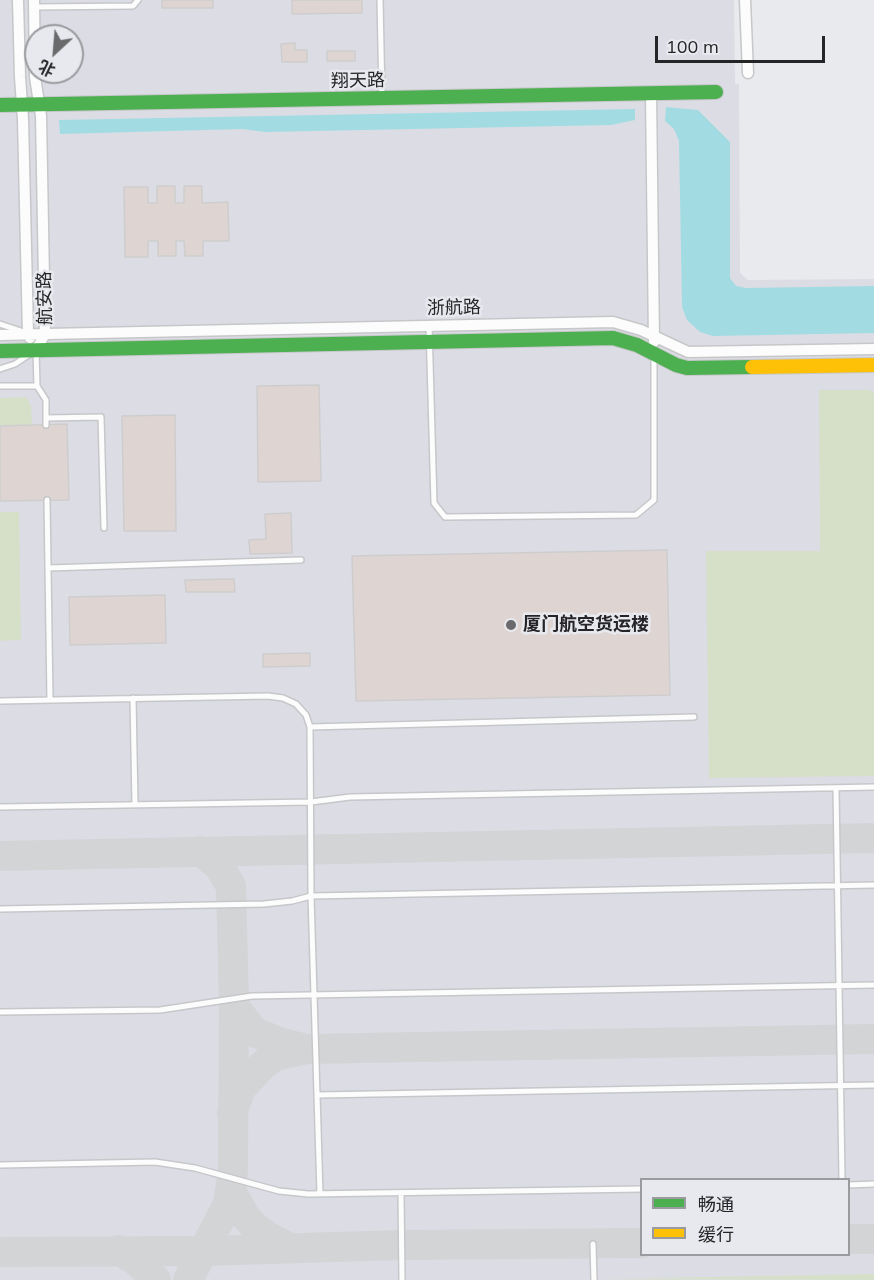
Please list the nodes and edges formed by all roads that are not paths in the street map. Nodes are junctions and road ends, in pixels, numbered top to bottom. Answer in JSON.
{"nodes":[{"id":1,"x":18,"y":0,"type":"edge"},
{"id":2,"x":138,"y":0,"type":"edge"},
{"id":3,"x":380,"y":0,"type":"edge"},
{"id":4,"x":745,"y":0,"type":"edge"},
{"id":5,"x":34,"y":4,"type":"edge"},
{"id":6,"x":748,"y":73,"type":"dead end"},
{"id":7,"x":716,"y":92,"type":"dead end"},
{"id":8,"x":651,"y":93,"type":"junction"},
{"id":9,"x":382,"y":98,"type":"junction"},
{"id":10,"x":0,"y":105,"type":"edge"},
{"id":11,"x":21,"y":105,"type":"junction"},
{"id":12,"x":40,"y":105,"type":"junction"},
{"id":13,"x":0,"y":324,"type":"edge"},
{"id":14,"x":429,"y":326,"type":"junction"},
{"id":15,"x":0,"y":334,"type":"edge"},
{"id":16,"x":28,"y":334,"type":"junction"},
{"id":17,"x":45,"y":334,"type":"junction"},
{"id":18,"x":654,"y":336,"type":"junction"},
{"id":19,"x":430,"y":342,"type":"junction"},
{"id":20,"x":874,"y":349,"type":"edge"},
{"id":21,"x":36,"y":350,"type":"junction"},
{"id":22,"x":0,"y":351,"type":"edge"},
{"id":23,"x":654,"y":354,"type":"junction"},
{"id":24,"x":874,"y":365,"type":"edge"},
{"id":25,"x":0,"y":369,"type":"edge"},
{"id":26,"x":0,"y":386,"type":"edge"},
{"id":27,"x":37,"y":386,"type":"junction"},
{"id":28,"x":46,"y":418,"type":"junction"},
{"id":29,"x":46,"y":425,"type":"dead end"},
{"id":30,"x":47,"y":500,"type":"dead end"},
{"id":31,"x":104,"y":528,"type":"dead end"},
{"id":32,"x":301,"y":561,"type":"dead end"},
{"id":33,"x":48,"y":568,"type":"junction"},
{"id":34,"x":133,"y":698,"type":"junction"},
{"id":35,"x":50,"y":700,"type":"junction"},
{"id":36,"x":0,"y":701,"type":"edge"},
{"id":37,"x":694,"y":717,"type":"dead end"},
{"id":38,"x":310,"y":727,"type":"junction"},
{"id":39,"x":874,"y":787,"type":"edge"},
{"id":40,"x":836,"y":788,"type":"junction"},
{"id":41,"x":311,"y":802,"type":"junction"},
{"id":42,"x":135,"y":805,"type":"junction"},
{"id":43,"x":0,"y":807,"type":"edge"},
{"id":44,"x":874,"y":885,"type":"edge"},
{"id":45,"x":837,"y":886,"type":"junction"},
{"id":46,"x":311,"y":896,"type":"junction"},
{"id":47,"x":0,"y":909,"type":"edge"},
{"id":48,"x":839,"y":985,"type":"junction"},
{"id":49,"x":874,"y":985,"type":"edge"},
{"id":50,"x":315,"y":996,"type":"junction"},
{"id":51,"x":0,"y":1012,"type":"edge"},
{"id":52,"x":874,"y":1085,"type":"edge"},
{"id":53,"x":841,"y":1086,"type":"junction"},
{"id":54,"x":318,"y":1095,"type":"junction"},
{"id":55,"x":0,"y":1165,"type":"edge"},
{"id":56,"x":842,"y":1178,"type":"edge"},
{"id":57,"x":874,"y":1184,"type":"edge"},
{"id":58,"x":850,"y":1185,"type":"edge"},
{"id":59,"x":640,"y":1189,"type":"edge"},
{"id":60,"x":401,"y":1193,"type":"junction"},
{"id":61,"x":320,"y":1194,"type":"junction"},
{"id":62,"x":593,"y":1244,"type":"dead end"},
{"id":63,"x":402,"y":1280,"type":"edge"},
{"id":64,"x":594,"y":1280,"type":"edge"}],
"edges":[{"from":1,"to":11,"type":"street","name":"航安路"},
{"from":2,"to":5,"type":"lane"},
{"from":3,"to":9,"type":"lane"},
{"from":4,"to":6,"type":"street"},
{"from":5,"to":12,"type":"street","name":"航安路"},
{"from":7,"to":8,"type":"street","name":"翔天路"},
{"from":8,"to":9,"type":"street","name":"翔天路"},
{"from":8,"to":18,"type":"street"},
{"from":9,"to":12,"type":"street","name":"翔天路"},
{"from":10,"to":11,"type":"street","name":"翔天路"},
{"from":11,"to":12,"type":"street","name":"翔天路"},
{"from":11,"to":16,"type":"street","name":"航安路"},
{"from":12,"to":17,"type":"street","name":"航安路"},
{"from":13,"to":16,"type":"lane","name":"浙航路"},
{"from":14,"to":17,"type":"street","name":"浙航路"},
{"from":14,"to":18,"type":"street","name":"浙航路"},
{"from":14,"to":19,"type":"lane"},
{"from":15,"to":16,"type":"street","name":"浙航路"},
{"from":16,"to":17,"type":"street","name":"浙航路"},
{"from":16,"to":21,"type":"street","name":"航安路"},
{"from":17,"to":21,"type":"street","name":"航安路"},
{"from":18,"to":20,"type":"street","name":"浙航路"},
{"from":18,"to":23,"type":"street"},
{"from":19,"to":21,"type":"street","name":"浙航路"},
{"from":19,"to":23,"type":"street","name":"浙航路"},
{"from":19,"to":23,"type":"lane"},
{"from":21,"to":22,"type":"street","name":"浙航路"},
{"from":21,"to":25,"type":"lane"},
{"from":21,"to":27,"type":"lane"},
{"from":23,"to":24,"type":"street","name":"浙航路"},
{"from":26,"to":27,"type":"lane"},
{"from":27,"to":28,"type":"lane"},
{"from":28,"to":29,"type":"lane"},
{"from":28,"to":31,"type":"lane"},
{"from":30,"to":33,"type":"lane"},
{"from":32,"to":33,"type":"lane"},
{"from":33,"to":35,"type":"lane"},
{"from":34,"to":35,"type":"lane"},
{"from":34,"to":38,"type":"lane"},
{"from":34,"to":42,"type":"lane"},
{"from":35,"to":36,"type":"lane"},
{"from":37,"to":38,"type":"lane"},
{"from":38,"to":41,"type":"lane"},
{"from":39,"to":40,"type":"lane"},
{"from":40,"to":41,"type":"lane"},
{"from":40,"to":45,"type":"lane"},
{"from":41,"to":42,"type":"lane"},
{"from":41,"to":46,"type":"lane"},
{"from":42,"to":43,"type":"lane"},
{"from":44,"to":45,"type":"lane"},
{"from":45,"to":46,"type":"lane"},
{"from":45,"to":48,"type":"lane"},
{"from":46,"to":47,"type":"lane"},
{"from":46,"to":50,"type":"lane"},
{"from":48,"to":49,"type":"lane"},
{"from":48,"to":50,"type":"lane"},
{"from":48,"to":53,"type":"lane"},
{"from":50,"to":51,"type":"lane"},
{"from":50,"to":54,"type":"lane"},
{"from":52,"to":53,"type":"lane"},
{"from":53,"to":54,"type":"lane"},
{"from":53,"to":56,"type":"lane"},
{"from":54,"to":61,"type":"lane"},
{"from":55,"to":61,"type":"lane"},
{"from":57,"to":58,"type":"lane"},
{"from":59,"to":60,"type":"lane"},
{"from":60,"to":61,"type":"lane"},
{"from":60,"to":63,"type":"lane"},
{"from":62,"to":64,"type":"lane"}]}
